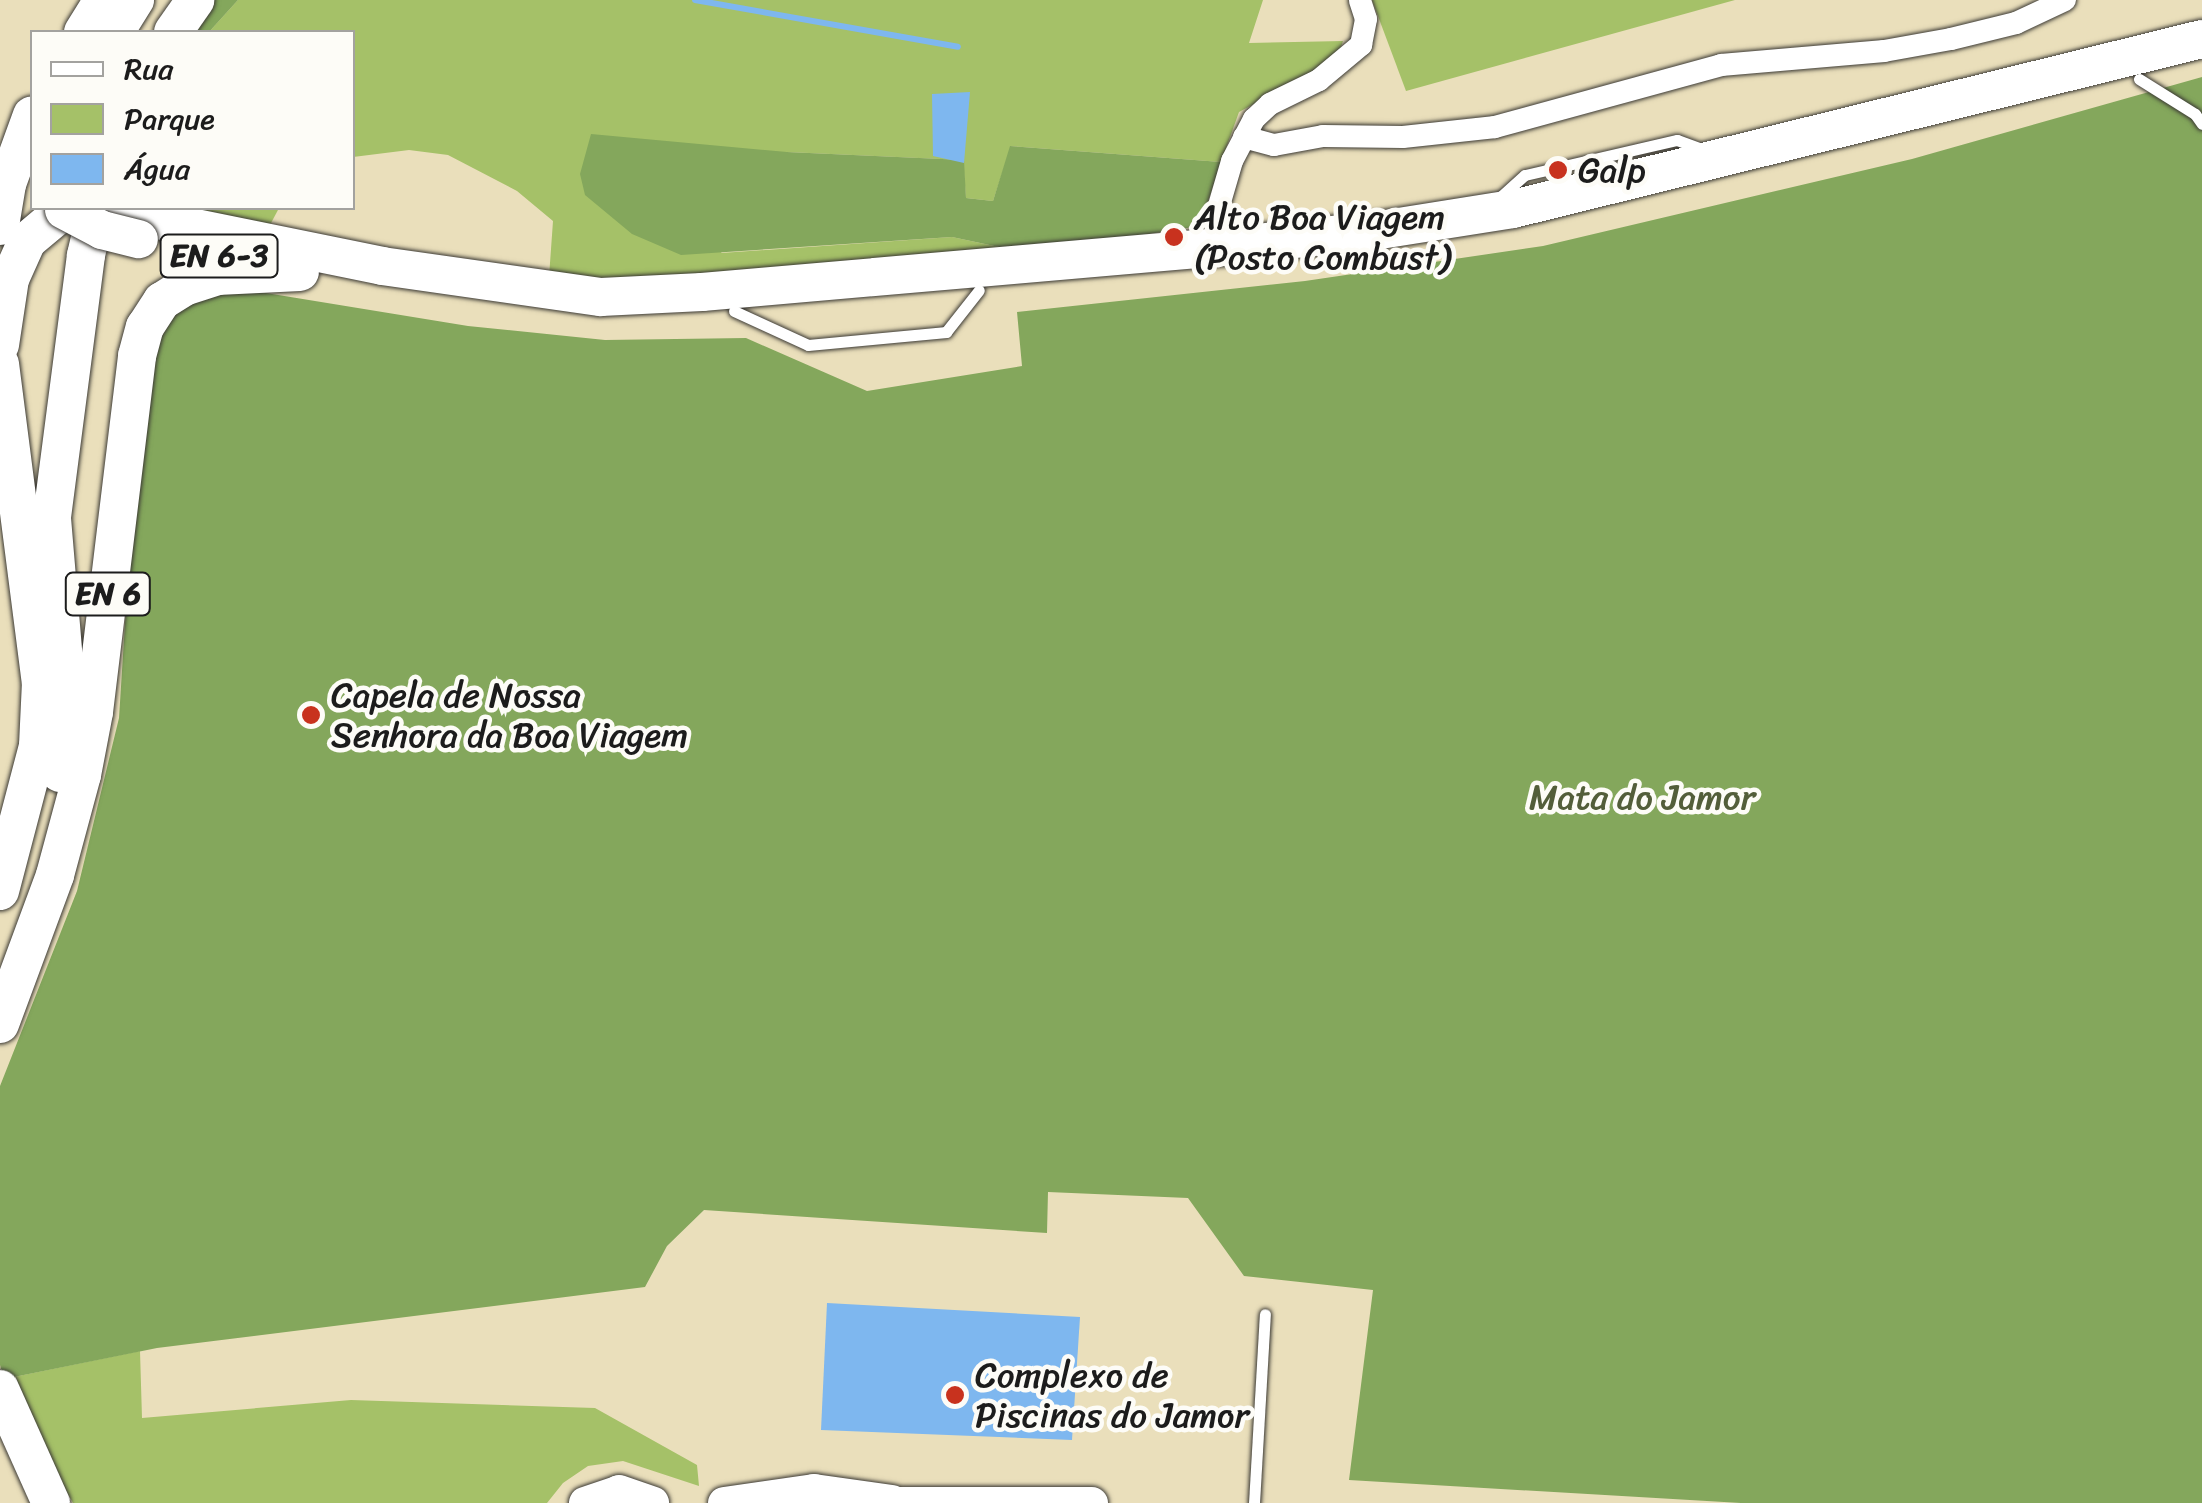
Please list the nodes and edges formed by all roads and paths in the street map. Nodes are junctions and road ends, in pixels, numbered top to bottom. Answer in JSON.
{"nodes":[{"id":1,"x":104,"y":0,"type":"edge"},
{"id":2,"x":135,"y":0,"type":"edge"},
{"id":3,"x":195,"y":0,"type":"edge"},
{"id":4,"x":1360,"y":0,"type":"edge"},
{"id":5,"x":2065,"y":0,"type":"edge"},
{"id":6,"x":85,"y":30,"type":"edge"},
{"id":7,"x":116,"y":30,"type":"edge"},
{"id":8,"x":174,"y":30,"type":"edge"},
{"id":9,"x":2202,"y":39,"type":"edge"},
{"id":10,"x":2202,"y":62,"type":"edge"},
{"id":11,"x":2139,"y":79,"type":"junction"},
{"id":12,"x":30,"y":121,"type":"edge"},
{"id":13,"x":2202,"y":124,"type":"edge"},
{"id":14,"x":1244,"y":137,"type":"junction"},
{"id":15,"x":73,"y":210,"type":"edge"},
{"id":16,"x":134,"y":218,"type":"edge"},
{"id":17,"x":0,"y":226,"type":"edge"},
{"id":18,"x":1220,"y":247,"type":"junction"},
{"id":19,"x":300,"y":272,"type":"junction"},
{"id":20,"x":0,"y":345,"type":"edge"},
{"id":21,"x":0,"y":364,"type":"edge"},
{"id":22,"x":0,"y":891,"type":"edge"},
{"id":23,"x":0,"y":982,"type":"edge"},
{"id":24,"x":0,"y":1024,"type":"edge"},
{"id":25,"x":1265,"y":1314,"type":"dead end"},
{"id":26,"x":0,"y":1389,"type":"edge"},
{"id":27,"x":19,"y":1470,"type":"edge"},
{"id":28,"x":653,"y":1501,"type":"edge"},
{"id":29,"x":883,"y":1502,"type":"edge"},
{"id":30,"x":51,"y":1503,"type":"edge"},
{"id":31,"x":586,"y":1503,"type":"edge"},
{"id":32,"x":724,"y":1503,"type":"edge"},
{"id":33,"x":1092,"y":1503,"type":"edge"},
{"id":34,"x":1254,"y":1503,"type":"edge"}],
"edges":[{"from":1,"to":6,"type":"main road"},
{"from":2,"to":7,"type":"main road"},
{"from":3,"to":8,"type":"main road"},
{"from":4,"to":14,"type":"street"},
{"from":5,"to":14,"type":"street"},
{"from":9,"to":18,"type":"main road","number":"EN 6-3"},
{"from":10,"to":11,"type":"main road","number":"EN 6-3"},
{"from":11,"to":13,"type":"lane"},
{"from":11,"to":19,"type":"main road","number":"EN 6-3"},
{"from":12,"to":17,"type":"main road"},
{"from":14,"to":18,"type":"street"},
{"from":15,"to":16,"type":"main road","number":"EN 6-3","bridge":true},
{"from":15,"to":20,"type":"main road"},
{"from":15,"to":23,"type":"main road","number":"EN 6"},
{"from":16,"to":18,"type":"main road","number":"EN 6-3"},
{"from":16,"to":19,"type":"main road","number":"EN 6-3"},
{"from":19,"to":24,"type":"main road","number":"EN 6"},
{"from":21,"to":22,"type":"main road","number":"EN 6"},
{"from":25,"to":34,"type":"lane"},
{"from":26,"to":27,"type":"main road"},
{"from":27,"to":30,"type":"main road"},
{"from":28,"to":31,"type":"street"},
{"from":29,"to":32,"type":"street"},
{"from":29,"to":33,"type":"street"}]}
